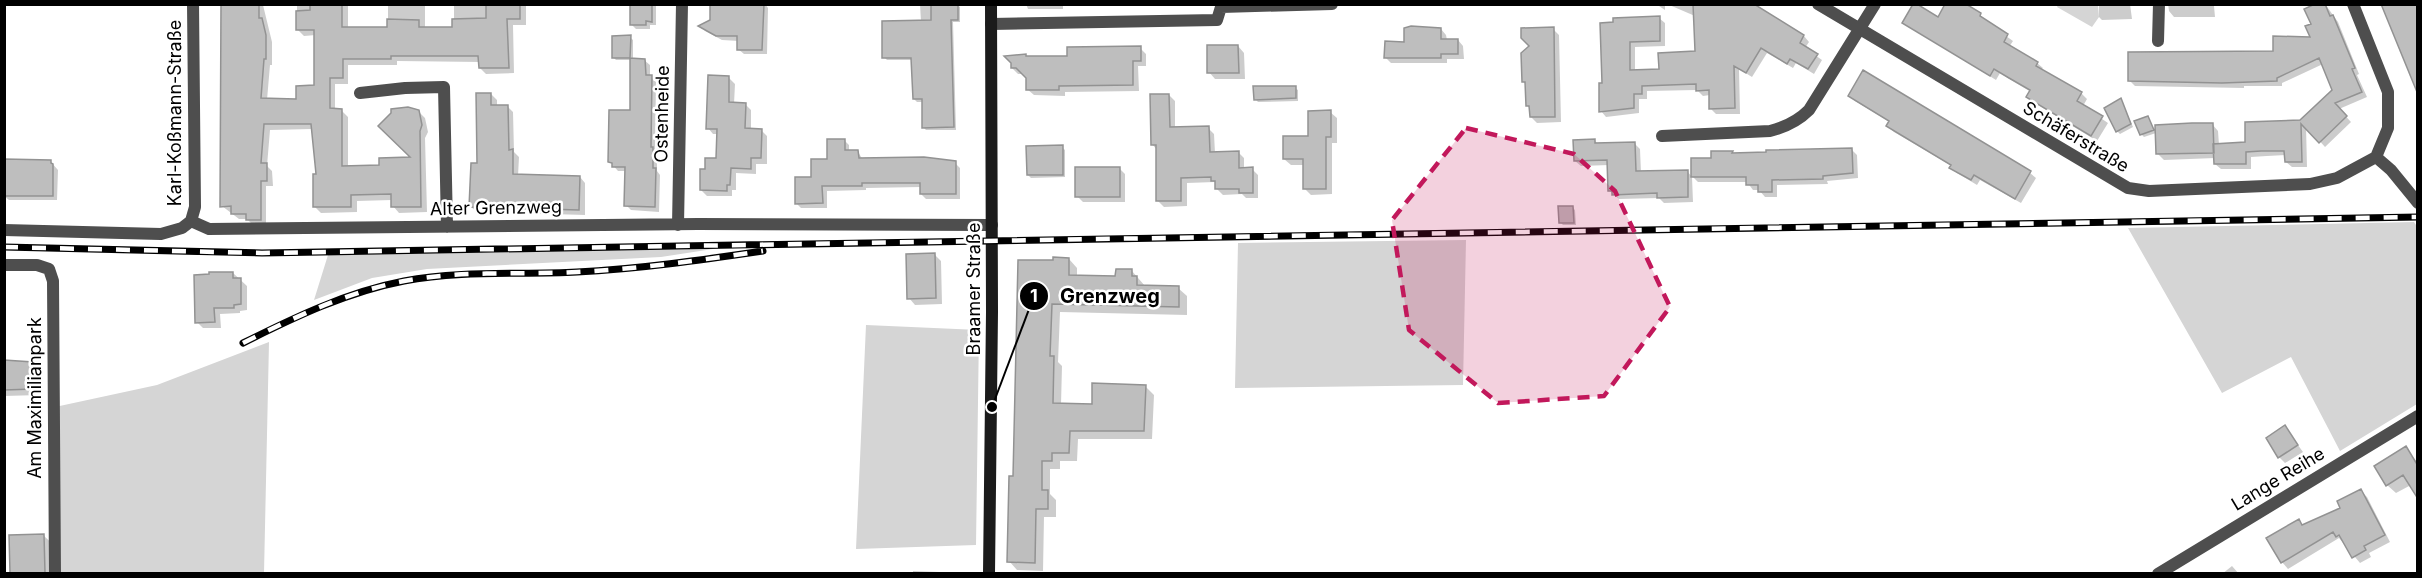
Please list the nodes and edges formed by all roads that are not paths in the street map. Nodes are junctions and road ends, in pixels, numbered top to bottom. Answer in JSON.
{"nodes":[{"id":1,"x":193,"y":4,"type":"edge"},
{"id":2,"x":682,"y":4,"type":"edge"},
{"id":3,"x":991,"y":4,"type":"edge"},
{"id":4,"x":1332,"y":4,"type":"edge"},
{"id":5,"x":1818,"y":4,"type":"edge"},
{"id":6,"x":1875,"y":4,"type":"edge"},
{"id":7,"x":2159,"y":4,"type":"edge"},
{"id":8,"x":2353,"y":4,"type":"edge"},
{"id":9,"x":1221,"y":6,"type":"edge"},
{"id":10,"x":991,"y":24,"type":"junction"},
{"id":11,"x":1861,"y":30,"type":"junction"},
{"id":12,"x":2158,"y":41,"type":"dead end"},
{"id":13,"x":360,"y":93,"type":"dead end"},
{"id":14,"x":1662,"y":136,"type":"dead end"},
{"id":15,"x":2376,"y":157,"type":"junction"},
{"id":16,"x":2418,"y":203,"type":"edge"},
{"id":17,"x":191,"y":221,"type":"junction"},
{"id":18,"x":678,"y":225,"type":"junction"},
{"id":19,"x":992,"y":225,"type":"junction"},
{"id":20,"x":447,"y":227,"type":"junction"},
{"id":21,"x":4,"y":230,"type":"edge"},
{"id":22,"x":4,"y":266,"type":"edge"},
{"id":23,"x":2418,"y":416,"type":"edge"},
{"id":24,"x":55,"y":573,"type":"edge"},
{"id":25,"x":989,"y":573,"type":"edge"},
{"id":26,"x":2158,"y":573,"type":"edge"}],
"edges":[{"from":1,"to":17,"type":"street","name":"Karl-Koßmann-Straße"},
{"from":2,"to":18,"type":"street","name":"Ostenheide"},
{"from":3,"to":10,"type":"street","name":"Braamer Straße"},
{"from":4,"to":9,"type":"street"},
{"from":5,"to":11,"type":"street","name":"Schäferstraße"},
{"from":6,"to":11,"type":"street"},
{"from":7,"to":12,"type":"street"},
{"from":8,"to":15,"type":"street"},
{"from":9,"to":10,"type":"street"},
{"from":10,"to":19,"type":"street","name":"Braamer Straße"},
{"from":11,"to":14,"type":"street"},
{"from":11,"to":15,"type":"street","name":"Schäferstraße"},
{"from":13,"to":20,"type":"street"},
{"from":15,"to":16,"type":"street"},
{"from":17,"to":20,"type":"street","name":"Alter Grenzweg"},
{"from":17,"to":21,"type":"street"},
{"from":18,"to":19,"type":"street","name":"Alter Grenzweg"},
{"from":18,"to":20,"type":"street","name":"Alter Grenzweg"},
{"from":19,"to":25,"type":"street","name":"Braamer Straße"},
{"from":22,"to":24,"type":"street","name":"Am Maximilianpark"},
{"from":23,"to":26,"type":"street","name":"Lange Reihe"}]}
